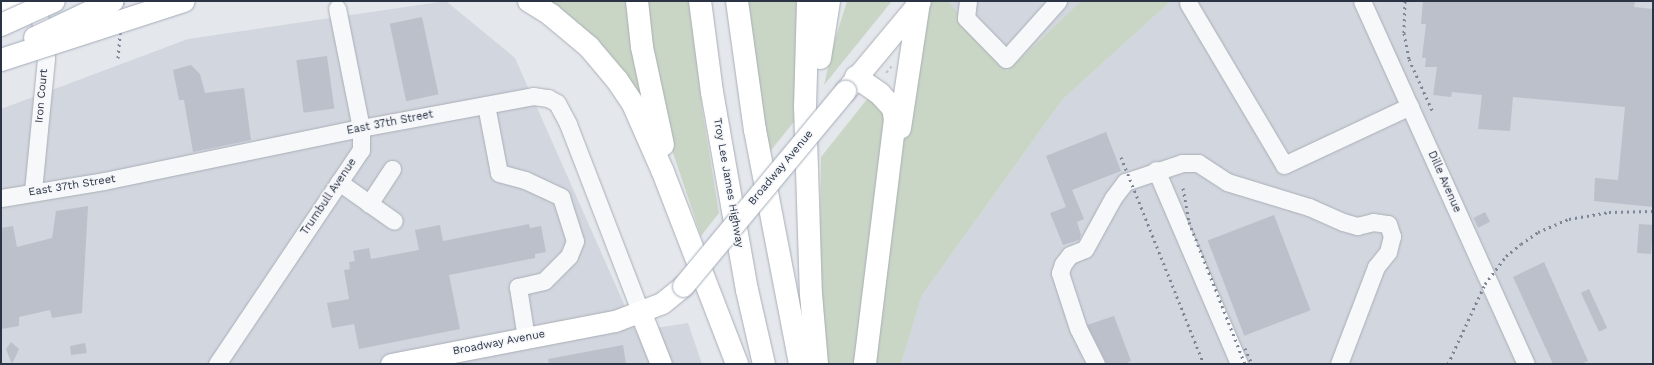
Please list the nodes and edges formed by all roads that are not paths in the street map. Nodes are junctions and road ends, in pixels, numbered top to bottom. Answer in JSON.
{"nodes":[{"id":1,"x":18,"y":1,"type":"edge"},
{"id":2,"x":37,"y":1,"type":"edge"},
{"id":3,"x":54,"y":1,"type":"edge"},
{"id":4,"x":113,"y":1,"type":"edge"},
{"id":5,"x":184,"y":1,"type":"edge"},
{"id":6,"x":529,"y":1,"type":"edge"},
{"id":7,"x":637,"y":1,"type":"edge"},
{"id":8,"x":700,"y":1,"type":"edge"},
{"id":9,"x":737,"y":1,"type":"edge"},
{"id":10,"x":808,"y":1,"type":"edge"},
{"id":11,"x":829,"y":1,"type":"edge"},
{"id":12,"x":968,"y":1,"type":"edge"},
{"id":13,"x":1058,"y":1,"type":"edge"},
{"id":14,"x":1362,"y":1,"type":"edge"},
{"id":15,"x":920,"y":2,"type":"edge"},
{"id":16,"x":1188,"y":3,"type":"dead end"},
{"id":17,"x":337,"y":8,"type":"dead end"},
{"id":18,"x":1,"y":11,"type":"edge"},
{"id":19,"x":1,"y":25,"type":"edge"},
{"id":20,"x":1,"y":53,"type":"edge"},
{"id":21,"x":1,"y":60,"type":"edge"},
{"id":22,"x":850,"y":84,"type":"junction"},
{"id":23,"x":486,"y":105,"type":"junction"},
{"id":24,"x":1410,"y":106,"type":"junction"},
{"id":25,"x":362,"y":128,"type":"junction"},
{"id":26,"x":392,"y":169,"type":"dead end"},
{"id":27,"x":1156,"y":170,"type":"junction"},
{"id":28,"x":890,"y":180,"type":"junction"},
{"id":29,"x":339,"y":182,"type":"junction"},
{"id":30,"x":33,"y":191,"type":"junction"},
{"id":31,"x":1,"y":198,"type":"edge"},
{"id":32,"x":369,"y":204,"type":"junction"},
{"id":33,"x":808,"y":217,"type":"junction"},
{"id":34,"x":394,"y":221,"type":"dead end"},
{"id":35,"x":690,"y":238,"type":"junction"},
{"id":36,"x":640,"y":311,"type":"junction"},
{"id":37,"x":526,"y":338,"type":"junction"},
{"id":38,"x":217,"y":364,"type":"edge"},
{"id":39,"x":391,"y":364,"type":"edge"},
{"id":40,"x":661,"y":364,"type":"edge"},
{"id":41,"x":737,"y":364,"type":"edge"},
{"id":42,"x":764,"y":364,"type":"edge"},
{"id":43,"x":800,"y":364,"type":"edge"},
{"id":44,"x":817,"y":364,"type":"edge"},
{"id":45,"x":865,"y":364,"type":"edge"},
{"id":46,"x":1096,"y":364,"type":"edge"},
{"id":47,"x":1239,"y":364,"type":"edge"},
{"id":48,"x":1339,"y":364,"type":"edge"},
{"id":49,"x":1526,"y":364,"type":"edge"}],
"edges":[{"from":1,"to":18,"type":"highway"},
{"from":2,"to":30,"type":"street","name":"Iron Court"},
{"from":3,"to":19,"type":"highway","bridge":true},
{"from":4,"to":20,"type":"highway","bridge":true},
{"from":5,"to":21,"type":"highway","bridge":true},
{"from":6,"to":35,"type":"highway"},
{"from":7,"to":35,"type":"highway"},
{"from":8,"to":42,"type":"highway","name":"Troy Lee James Highway"},
{"from":9,"to":43,"type":"highway"},
{"from":10,"to":33,"type":"highway"},
{"from":11,"to":33,"type":"highway"},
{"from":12,"to":13,"type":"street"},
{"from":14,"to":24,"type":"street","name":"Dille Avenue"},
{"from":15,"to":22,"type":"main road","name":"Broadway Avenue"},
{"from":15,"to":28,"type":"highway"},
{"from":16,"to":24,"type":"street"},
{"from":17,"to":25,"type":"street","name":"Trumbull Avenue"},
{"from":22,"to":28,"type":"highway"},
{"from":22,"to":36,"type":"main road","name":"Broadway Avenue","bridge":true},
{"from":23,"to":25,"type":"street","name":"East 37th Street"},
{"from":23,"to":36,"type":"street","name":"East 37th Street"},
{"from":23,"to":37,"type":"street"},
{"from":24,"to":49,"type":"street","name":"Dille Avenue"},
{"from":25,"to":29,"type":"street","name":"Trumbull Avenue"},
{"from":25,"to":30,"type":"street","name":"East 37th Street"},
{"from":26,"to":32,"type":"street"},
{"from":27,"to":46,"type":"street"},
{"from":27,"to":47,"type":"street"},
{"from":27,"to":48,"type":"street"},
{"from":28,"to":45,"type":"highway"},
{"from":29,"to":32,"type":"street"},
{"from":29,"to":38,"type":"street","name":"Trumbull Avenue"},
{"from":30,"to":31,"type":"street","name":"East 37th Street"},
{"from":32,"to":34,"type":"street"},
{"from":33,"to":44,"type":"highway"},
{"from":35,"to":41,"type":"highway"},
{"from":36,"to":37,"type":"main road","name":"Broadway Avenue"},
{"from":36,"to":40,"type":"main road"},
{"from":37,"to":39,"type":"main road","name":"Broadway Avenue"}]}
